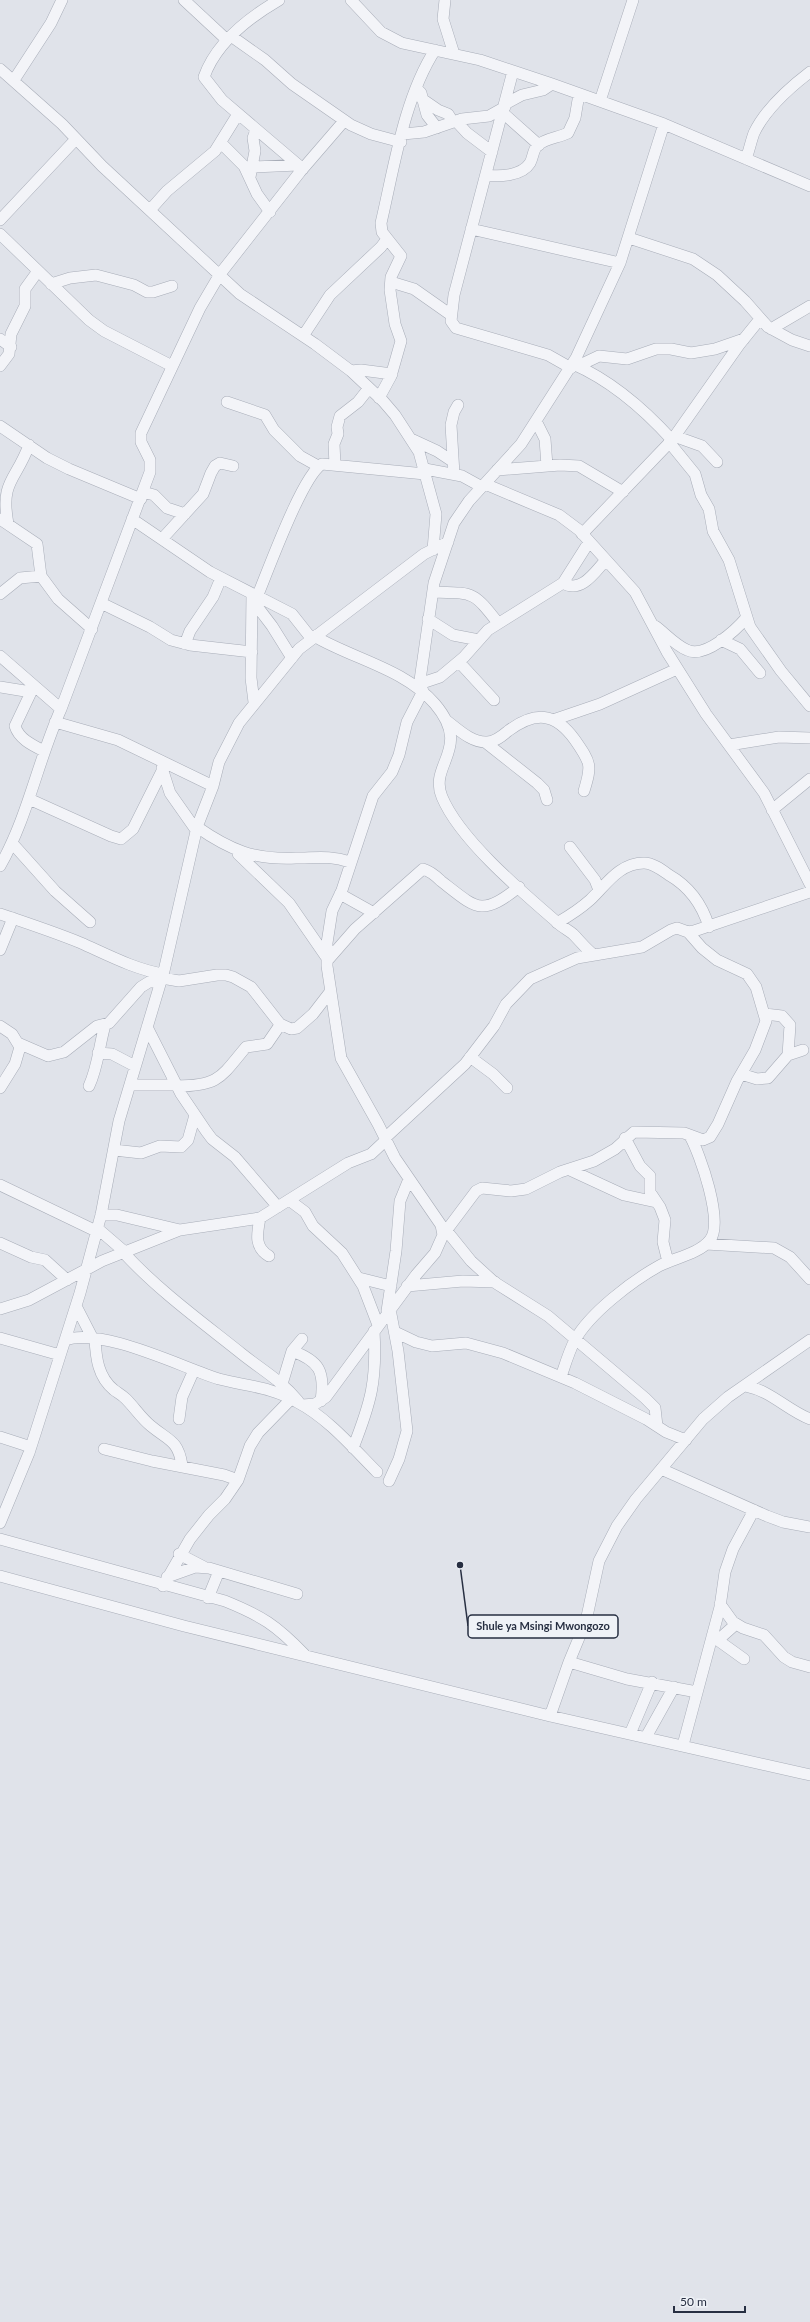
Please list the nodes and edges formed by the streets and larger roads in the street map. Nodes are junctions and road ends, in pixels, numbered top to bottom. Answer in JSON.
{"nodes":[{"id":1,"x":62,"y":0,"type":"edge"},
{"id":2,"x":184,"y":0,"type":"edge"},
{"id":3,"x":279,"y":0,"type":"edge"},
{"id":4,"x":351,"y":0,"type":"edge"},
{"id":5,"x":445,"y":0,"type":"edge"},
{"id":6,"x":633,"y":0,"type":"edge"},
{"id":7,"x":229,"y":38,"type":"junction"},
{"id":8,"x":435,"y":50,"type":"junction"},
{"id":9,"x":454,"y":54,"type":"junction"},
{"id":10,"x":0,"y":69,"type":"edge"},
{"id":11,"x":513,"y":71,"type":"junction"},
{"id":12,"x":810,"y":72,"type":"edge"},
{"id":13,"x":14,"y":80,"type":"junction"},
{"id":14,"x":552,"y":84,"type":"junction"},
{"id":15,"x":420,"y":94,"type":"junction"},
{"id":16,"x":579,"y":94,"type":"junction"},
{"id":17,"x":600,"y":101,"type":"junction"},
{"id":18,"x":504,"y":108,"type":"junction"},
{"id":19,"x":238,"y":114,"type":"junction"},
{"id":20,"x":344,"y":121,"type":"junction"},
{"id":21,"x":455,"y":121,"type":"junction"},
{"id":22,"x":664,"y":124,"type":"junction"},
{"id":23,"x":437,"y":128,"type":"junction"},
{"id":24,"x":256,"y":130,"type":"junction"},
{"id":25,"x":402,"y":138,"type":"junction"},
{"id":26,"x":76,"y":139,"type":"junction"},
{"id":27,"x":221,"y":143,"type":"junction"},
{"id":28,"x":539,"y":145,"type":"junction"},
{"id":29,"x":492,"y":152,"type":"junction"},
{"id":30,"x":746,"y":159,"type":"junction"},
{"id":31,"x":300,"y":167,"type":"junction"},
{"id":32,"x":251,"y":172,"type":"junction"},
{"id":33,"x":486,"y":175,"type":"junction"},
{"id":34,"x":807,"y":181,"type":"edge"},
{"id":35,"x":150,"y":210,"type":"junction"},
{"id":36,"x":270,"y":212,"type":"junction"},
{"id":37,"x":0,"y":220,"type":"edge"},
{"id":38,"x":471,"y":229,"type":"junction"},
{"id":39,"x":0,"y":234,"type":"edge"},
{"id":40,"x":629,"y":238,"type":"junction"},
{"id":41,"x":387,"y":239,"type":"junction"},
{"id":42,"x":620,"y":263,"type":"junction"},
{"id":43,"x":38,"y":271,"type":"junction"},
{"id":44,"x":220,"y":274,"type":"junction"},
{"id":45,"x":390,"y":282,"type":"junction"},
{"id":46,"x":51,"y":284,"type":"junction"},
{"id":47,"x":172,"y":286,"type":"dead end"},
{"id":48,"x":810,"y":306,"type":"edge"},
{"id":49,"x":451,"y":315,"type":"junction"},
{"id":50,"x":760,"y":319,"type":"junction"},
{"id":51,"x":771,"y":329,"type":"junction"},
{"id":52,"x":303,"y":336,"type":"junction"},
{"id":53,"x":0,"y":339,"type":"edge"},
{"id":54,"x":744,"y":339,"type":"junction"},
{"id":55,"x":810,"y":346,"type":"edge"},
{"id":56,"x":11,"y":347,"type":"junction"},
{"id":57,"x":0,"y":366,"type":"edge"},
{"id":58,"x":172,"y":366,"type":"junction"},
{"id":59,"x":574,"y":366,"type":"junction"},
{"id":60,"x":351,"y":371,"type":"junction"},
{"id":61,"x":392,"y":374,"type":"junction"},
{"id":62,"x":369,"y":388,"type":"junction"},
{"id":63,"x":379,"y":398,"type":"junction"},
{"id":64,"x":227,"y":402,"type":"dead end"},
{"id":65,"x":458,"y":405,"type":"dead end"},
{"id":66,"x":536,"y":421,"type":"junction"},
{"id":67,"x":0,"y":426,"type":"edge"},
{"id":68,"x":410,"y":439,"type":"junction"},
{"id":69,"x":672,"y":439,"type":"junction"},
{"id":70,"x":29,"y":445,"type":"junction"},
{"id":71,"x":452,"y":461,"type":"junction"},
{"id":72,"x":717,"y":462,"type":"dead end"},
{"id":73,"x":335,"y":465,"type":"junction"},
{"id":74,"x":233,"y":466,"type":"dead end"},
{"id":75,"x":318,"y":466,"type":"junction"},
{"id":76,"x":547,"y":466,"type":"junction"},
{"id":77,"x":499,"y":470,"type":"junction"},
{"id":78,"x":425,"y":472,"type":"junction"},
{"id":79,"x":454,"y":474,"type":"junction"},
{"id":80,"x":484,"y":485,"type":"junction"},
{"id":81,"x":504,"y":491,"type":"junction"},
{"id":82,"x":623,"y":492,"type":"junction"},
{"id":83,"x":142,"y":496,"type":"junction"},
{"id":84,"x":3,"y":500,"type":"edge"},
{"id":85,"x":185,"y":514,"type":"junction"},
{"id":86,"x":132,"y":519,"type":"junction"},
{"id":87,"x":4,"y":521,"type":"edge"},
{"id":88,"x":586,"y":538,"type":"junction"},
{"id":89,"x":162,"y":539,"type":"junction"},
{"id":90,"x":448,"y":542,"type":"junction"},
{"id":91,"x":433,"y":550,"type":"junction"},
{"id":92,"x":605,"y":561,"type":"junction"},
{"id":93,"x":41,"y":576,"type":"junction"},
{"id":94,"x":221,"y":578,"type":"junction"},
{"id":95,"x":563,"y":582,"type":"junction"},
{"id":96,"x":433,"y":592,"type":"junction"},
{"id":97,"x":0,"y":594,"type":"edge"},
{"id":98,"x":254,"y":598,"type":"junction"},
{"id":99,"x":101,"y":603,"type":"junction"},
{"id":100,"x":746,"y":617,"type":"junction"},
{"id":101,"x":428,"y":620,"type":"junction"},
{"id":102,"x":498,"y":623,"type":"junction"},
{"id":103,"x":652,"y":625,"type":"junction"},
{"id":104,"x":92,"y":629,"type":"junction"},
{"id":105,"x":456,"y":635,"type":"junction"},
{"id":106,"x":313,"y":637,"type":"junction"},
{"id":107,"x":479,"y":640,"type":"junction"},
{"id":108,"x":721,"y":640,"type":"junction"},
{"id":109,"x":185,"y":644,"type":"junction"},
{"id":110,"x":252,"y":652,"type":"junction"},
{"id":111,"x":0,"y":656,"type":"edge"},
{"id":112,"x":292,"y":658,"type":"junction"},
{"id":113,"x":461,"y":659,"type":"junction"},
{"id":114,"x":677,"y":669,"type":"junction"},
{"id":115,"x":760,"y":673,"type":"dead end"},
{"id":116,"x":0,"y":686,"type":"edge"},
{"id":117,"x":420,"y":687,"type":"junction"},
{"id":118,"x":32,"y":689,"type":"junction"},
{"id":119,"x":494,"y":700,"type":"dead end"},
{"id":120,"x":254,"y":702,"type":"junction"},
{"id":121,"x":810,"y":706,"type":"edge"},
{"id":122,"x":61,"y":709,"type":"junction"},
{"id":123,"x":553,"y":720,"type":"junction"},
{"id":124,"x":447,"y":721,"type":"junction"},
{"id":125,"x":55,"y":722,"type":"junction"},
{"id":126,"x":810,"y":738,"type":"edge"},
{"id":127,"x":485,"y":742,"type":"junction"},
{"id":128,"x":728,"y":745,"type":"junction"},
{"id":129,"x":44,"y":751,"type":"junction"},
{"id":130,"x":161,"y":765,"type":"junction"},
{"id":131,"x":810,"y":779,"type":"edge"},
{"id":132,"x":213,"y":786,"type":"junction"},
{"id":133,"x":584,"y":791,"type":"dead end"},
{"id":134,"x":29,"y":800,"type":"junction"},
{"id":135,"x":547,"y":800,"type":"dead end"},
{"id":136,"x":772,"y":810,"type":"junction"},
{"id":137,"x":196,"y":828,"type":"junction"},
{"id":138,"x":12,"y":843,"type":"junction"},
{"id":139,"x":570,"y":847,"type":"dead end"},
{"id":140,"x":235,"y":850,"type":"junction"},
{"id":141,"x":350,"y":862,"type":"junction"},
{"id":142,"x":0,"y":866,"type":"edge"},
{"id":143,"x":810,"y":884,"type":"edge"},
{"id":144,"x":519,"y":887,"type":"junction"},
{"id":145,"x":599,"y":890,"type":"junction"},
{"id":146,"x":810,"y":892,"type":"edge"},
{"id":147,"x":340,"y":894,"type":"junction"},
{"id":148,"x":374,"y":913,"type":"junction"},
{"id":149,"x":0,"y":914,"type":"edge"},
{"id":150,"x":12,"y":918,"type":"junction"},
{"id":151,"x":90,"y":922,"type":"dead end"},
{"id":152,"x":558,"y":923,"type":"junction"},
{"id":153,"x":709,"y":926,"type":"junction"},
{"id":154,"x":688,"y":932,"type":"junction"},
{"id":155,"x":0,"y":950,"type":"edge"},
{"id":156,"x":594,"y":955,"type":"junction"},
{"id":157,"x":327,"y":960,"type":"junction"},
{"id":158,"x":162,"y":978,"type":"junction"},
{"id":159,"x":330,"y":992,"type":"junction"},
{"id":160,"x":765,"y":1014,"type":"junction"},
{"id":161,"x":280,"y":1024,"type":"junction"},
{"id":162,"x":105,"y":1025,"type":"junction"},
{"id":163,"x":0,"y":1026,"type":"edge"},
{"id":164,"x":147,"y":1027,"type":"junction"},
{"id":165,"x":18,"y":1043,"type":"junction"},
{"id":166,"x":803,"y":1050,"type":"dead end"},
{"id":167,"x":98,"y":1053,"type":"junction"},
{"id":168,"x":788,"y":1056,"type":"junction"},
{"id":169,"x":470,"y":1057,"type":"junction"},
{"id":170,"x":135,"y":1066,"type":"junction"},
{"id":171,"x":742,"y":1074,"type":"junction"},
{"id":172,"x":130,"y":1085,"type":"junction"},
{"id":173,"x":90,"y":1086,"type":"dead end"},
{"id":174,"x":177,"y":1086,"type":"junction"},
{"id":175,"x":0,"y":1088,"type":"edge"},
{"id":176,"x":507,"y":1088,"type":"dead end"},
{"id":177,"x":195,"y":1114,"type":"junction"},
{"id":178,"x":690,"y":1136,"type":"junction"},
{"id":179,"x":625,"y":1138,"type":"junction"},
{"id":180,"x":386,"y":1139,"type":"junction"},
{"id":181,"x":114,"y":1150,"type":"junction"},
{"id":182,"x":570,"y":1170,"type":"junction"},
{"id":183,"x":408,"y":1179,"type":"junction"},
{"id":184,"x":0,"y":1184,"type":"edge"},
{"id":185,"x":289,"y":1200,"type":"junction"},
{"id":186,"x":656,"y":1202,"type":"junction"},
{"id":187,"x":278,"y":1207,"type":"junction"},
{"id":188,"x":101,"y":1215,"type":"junction"},
{"id":189,"x":260,"y":1218,"type":"junction"},
{"id":190,"x":97,"y":1229,"type":"junction"},
{"id":191,"x":180,"y":1230,"type":"junction"},
{"id":192,"x":444,"y":1233,"type":"junction"},
{"id":193,"x":0,"y":1243,"type":"edge"},
{"id":194,"x":706,"y":1244,"type":"junction"},
{"id":195,"x":125,"y":1253,"type":"junction"},
{"id":196,"x":270,"y":1256,"type":"dead end"},
{"id":197,"x":668,"y":1262,"type":"junction"},
{"id":198,"x":86,"y":1270,"type":"junction"},
{"id":199,"x":359,"y":1278,"type":"junction"},
{"id":200,"x":810,"y":1279,"type":"edge"},
{"id":201,"x":67,"y":1280,"type":"junction"},
{"id":202,"x":495,"y":1282,"type":"junction"},
{"id":203,"x":391,"y":1286,"type":"junction"},
{"id":204,"x":407,"y":1287,"type":"junction"},
{"id":205,"x":76,"y":1306,"type":"junction"},
{"id":206,"x":0,"y":1309,"type":"edge"},
{"id":207,"x":388,"y":1311,"type":"junction"},
{"id":208,"x":376,"y":1328,"type":"junction"},
{"id":209,"x":395,"y":1332,"type":"junction"},
{"id":210,"x":0,"y":1338,"type":"edge"},
{"id":211,"x":94,"y":1339,"type":"junction"},
{"id":212,"x":302,"y":1339,"type":"dead end"},
{"id":213,"x":65,"y":1340,"type":"junction"},
{"id":214,"x":575,"y":1340,"type":"junction"},
{"id":215,"x":810,"y":1340,"type":"edge"},
{"id":216,"x":292,"y":1351,"type":"junction"},
{"id":217,"x":60,"y":1355,"type":"junction"},
{"id":218,"x":194,"y":1370,"type":"junction"},
{"id":219,"x":561,"y":1377,"type":"junction"},
{"id":220,"x":282,"y":1384,"type":"junction"},
{"id":221,"x":746,"y":1386,"type":"junction"},
{"id":222,"x":297,"y":1402,"type":"junction"},
{"id":223,"x":321,"y":1402,"type":"junction"},
{"id":224,"x":179,"y":1419,"type":"dead end"},
{"id":225,"x":810,"y":1419,"type":"edge"},
{"id":226,"x":656,"y":1426,"type":"junction"},
{"id":227,"x":0,"y":1437,"type":"edge"},
{"id":228,"x":686,"y":1440,"type":"junction"},
{"id":229,"x":31,"y":1447,"type":"junction"},
{"id":230,"x":353,"y":1448,"type":"junction"},
{"id":231,"x":104,"y":1449,"type":"dead end"},
{"id":232,"x":182,"y":1465,"type":"junction"},
{"id":233,"x":661,"y":1469,"type":"junction"},
{"id":234,"x":377,"y":1472,"type":"dead end"},
{"id":235,"x":238,"y":1480,"type":"junction"},
{"id":236,"x":389,"y":1481,"type":"dead end"},
{"id":237,"x":754,"y":1510,"type":"junction"},
{"id":238,"x":0,"y":1523,"type":"edge"},
{"id":239,"x":810,"y":1527,"type":"edge"},
{"id":240,"x":0,"y":1539,"type":"edge"},
{"id":241,"x":179,"y":1554,"type":"junction"},
{"id":242,"x":205,"y":1568,"type":"junction"},
{"id":243,"x":220,"y":1571,"type":"junction"},
{"id":244,"x":0,"y":1576,"type":"edge"},
{"id":245,"x":165,"y":1581,"type":"junction"},
{"id":246,"x":297,"y":1594,"type":"dead end"},
{"id":247,"x":208,"y":1598,"type":"junction"},
{"id":248,"x":720,"y":1604,"type":"junction"},
{"id":249,"x":736,"y":1624,"type":"junction"},
{"id":250,"x":715,"y":1638,"type":"junction"},
{"id":251,"x":304,"y":1654,"type":"junction"},
{"id":252,"x":744,"y":1659,"type":"dead end"},
{"id":253,"x":569,"y":1662,"type":"junction"},
{"id":254,"x":810,"y":1667,"type":"edge"},
{"id":255,"x":652,"y":1682,"type":"junction"},
{"id":256,"x":674,"y":1687,"type":"junction"},
{"id":257,"x":697,"y":1692,"type":"junction"},
{"id":258,"x":550,"y":1716,"type":"junction"},
{"id":259,"x":630,"y":1734,"type":"junction"},
{"id":260,"x":646,"y":1737,"type":"junction"},
{"id":261,"x":683,"y":1745,"type":"junction"},
{"id":262,"x":810,"y":1774,"type":"edge"}],
"edges":[{"from":1,"to":13,"type":"street"},
{"from":2,"to":7,"type":"street"},
{"from":3,"to":7,"type":"street"},
{"from":4,"to":8,"type":"street"},
{"from":5,"to":9,"type":"street"},
{"from":6,"to":17,"type":"street"},
{"from":7,"to":19,"type":"street"},
{"from":7,"to":20,"type":"street"},
{"from":8,"to":9,"type":"street"},
{"from":8,"to":15,"type":"street"},
{"from":9,"to":11,"type":"street"},
{"from":10,"to":13,"type":"street"},
{"from":11,"to":14,"type":"street"},
{"from":11,"to":18,"type":"street"},
{"from":12,"to":30,"type":"street"},
{"from":13,"to":26,"type":"street"},
{"from":14,"to":16,"type":"street"},
{"from":14,"to":18,"type":"street"},
{"from":15,"to":21,"type":"street"},
{"from":15,"to":23,"type":"street"},
{"from":15,"to":25,"type":"street"},
{"from":16,"to":17,"type":"street"},
{"from":16,"to":28,"type":"street"},
{"from":17,"to":22,"type":"street"},
{"from":18,"to":21,"type":"street"},
{"from":18,"to":28,"type":"street"},
{"from":18,"to":29,"type":"street"},
{"from":19,"to":24,"type":"street"},
{"from":19,"to":27,"type":"street"},
{"from":20,"to":25,"type":"street"},
{"from":20,"to":31,"type":"street"},
{"from":21,"to":23,"type":"street"},
{"from":21,"to":29,"type":"street"},
{"from":22,"to":30,"type":"street"},
{"from":22,"to":40,"type":"street"},
{"from":23,"to":25,"type":"street"},
{"from":24,"to":31,"type":"street"},
{"from":24,"to":32,"type":"street"},
{"from":25,"to":41,"type":"street"},
{"from":26,"to":35,"type":"street"},
{"from":26,"to":37,"type":"street"},
{"from":27,"to":32,"type":"street"},
{"from":27,"to":35,"type":"street"},
{"from":28,"to":33,"type":"street"},
{"from":29,"to":33,"type":"street"},
{"from":30,"to":34,"type":"street"},
{"from":31,"to":32,"type":"street"},
{"from":31,"to":36,"type":"street"},
{"from":32,"to":36,"type":"street"},
{"from":33,"to":38,"type":"street"},
{"from":35,"to":44,"type":"street"},
{"from":36,"to":44,"type":"street"},
{"from":38,"to":42,"type":"street"},
{"from":38,"to":49,"type":"street"},
{"from":39,"to":43,"type":"street"},
{"from":40,"to":42,"type":"street"},
{"from":40,"to":50,"type":"street"},
{"from":41,"to":45,"type":"street"},
{"from":41,"to":52,"type":"street"},
{"from":42,"to":59,"type":"street"},
{"from":43,"to":46,"type":"street"},
{"from":43,"to":56,"type":"street"},
{"from":44,"to":52,"type":"street"},
{"from":44,"to":58,"type":"street"},
{"from":45,"to":49,"type":"street"},
{"from":45,"to":61,"type":"street"},
{"from":46,"to":47,"type":"street"},
{"from":46,"to":58,"type":"street"},
{"from":48,"to":51,"type":"street"},
{"from":49,"to":59,"type":"street"},
{"from":50,"to":51,"type":"street"},
{"from":50,"to":54,"type":"street"},
{"from":51,"to":55,"type":"street"},
{"from":52,"to":60,"type":"street"},
{"from":53,"to":56,"type":"street"},
{"from":54,"to":59,"type":"street"},
{"from":54,"to":69,"type":"street"},
{"from":56,"to":57,"type":"street"},
{"from":58,"to":83,"type":"street"},
{"from":59,"to":66,"type":"street"},
{"from":59,"to":69,"type":"street"},
{"from":60,"to":61,"type":"street"},
{"from":60,"to":62,"type":"street"},
{"from":61,"to":63,"type":"street"},
{"from":62,"to":63,"type":"street"},
{"from":62,"to":73,"type":"street"},
{"from":63,"to":68,"type":"street"},
{"from":64,"to":75,"type":"street"},
{"from":65,"to":71,"type":"street"},
{"from":66,"to":76,"type":"street"},
{"from":66,"to":77,"type":"street"},
{"from":67,"to":70,"type":"street"},
{"from":68,"to":71,"type":"street"},
{"from":68,"to":78,"type":"street"},
{"from":69,"to":72,"type":"street"},
{"from":69,"to":82,"type":"street"},
{"from":69,"to":100,"type":"street"},
{"from":70,"to":83,"type":"street"},
{"from":70,"to":84,"type":"street"},
{"from":71,"to":79,"type":"street"},
{"from":73,"to":75,"type":"street"},
{"from":73,"to":78,"type":"street"},
{"from":74,"to":85,"type":"street"},
{"from":75,"to":98,"type":"street"},
{"from":76,"to":77,"type":"street"},
{"from":76,"to":82,"type":"street"},
{"from":77,"to":80,"type":"street"},
{"from":77,"to":81,"type":"street"},
{"from":78,"to":79,"type":"street"},
{"from":78,"to":91,"type":"street"},
{"from":79,"to":80,"type":"street"},
{"from":80,"to":81,"type":"street"},
{"from":80,"to":90,"type":"street"},
{"from":81,"to":88,"type":"street"},
{"from":82,"to":88,"type":"street"},
{"from":83,"to":85,"type":"street"},
{"from":83,"to":86,"type":"street"},
{"from":84,"to":87,"type":"street"},
{"from":85,"to":89,"type":"street"},
{"from":86,"to":89,"type":"street"},
{"from":86,"to":99,"type":"street"},
{"from":87,"to":93,"type":"street"},
{"from":88,"to":92,"type":"street"},
{"from":88,"to":95,"type":"street"},
{"from":89,"to":94,"type":"street"},
{"from":90,"to":91,"type":"street"},
{"from":90,"to":96,"type":"street"},
{"from":91,"to":106,"type":"street"},
{"from":92,"to":95,"type":"street"},
{"from":92,"to":103,"type":"street"},
{"from":93,"to":97,"type":"street"},
{"from":93,"to":104,"type":"street"},
{"from":94,"to":98,"type":"street"},
{"from":94,"to":109,"type":"street"},
{"from":95,"to":102,"type":"street"},
{"from":96,"to":101,"type":"street"},
{"from":96,"to":102,"type":"street"},
{"from":98,"to":106,"type":"street"},
{"from":98,"to":110,"type":"street"},
{"from":98,"to":112,"type":"street"},
{"from":99,"to":104,"type":"street"},
{"from":99,"to":109,"type":"street"},
{"from":100,"to":108,"type":"street"},
{"from":100,"to":121,"type":"street"},
{"from":101,"to":105,"type":"street"},
{"from":101,"to":117,"type":"street"},
{"from":102,"to":107,"type":"street"},
{"from":103,"to":108,"type":"street"},
{"from":103,"to":114,"type":"street"},
{"from":104,"to":122,"type":"street"},
{"from":105,"to":107,"type":"street"},
{"from":105,"to":113,"type":"street"},
{"from":106,"to":112,"type":"street"},
{"from":106,"to":117,"type":"street"},
{"from":107,"to":113,"type":"street"},
{"from":108,"to":115,"type":"street"},
{"from":109,"to":110,"type":"street"},
{"from":110,"to":120,"type":"street"},
{"from":111,"to":118,"type":"street"},
{"from":112,"to":120,"type":"street"},
{"from":113,"to":117,"type":"street"},
{"from":113,"to":119,"type":"street"},
{"from":114,"to":123,"type":"street"},
{"from":114,"to":128,"type":"street"},
{"from":116,"to":118,"type":"street"},
{"from":117,"to":124,"type":"street"},
{"from":117,"to":141,"type":"street"},
{"from":118,"to":122,"type":"street"},
{"from":118,"to":129,"type":"street"},
{"from":120,"to":132,"type":"street"},
{"from":122,"to":125,"type":"street"},
{"from":123,"to":127,"type":"street"},
{"from":123,"to":133,"type":"street"},
{"from":124,"to":127,"type":"street"},
{"from":124,"to":144,"type":"street"},
{"from":125,"to":129,"type":"street"},
{"from":125,"to":130,"type":"street"},
{"from":126,"to":128,"type":"street"},
{"from":127,"to":135,"type":"street"},
{"from":128,"to":136,"type":"street"},
{"from":129,"to":134,"type":"street"},
{"from":130,"to":132,"type":"street"},
{"from":130,"to":134,"type":"street"},
{"from":130,"to":137,"type":"street"},
{"from":131,"to":136,"type":"street"},
{"from":132,"to":137,"type":"street"},
{"from":134,"to":138,"type":"street"},
{"from":136,"to":143,"type":"street"},
{"from":137,"to":140,"type":"street"},
{"from":137,"to":158,"type":"street"},
{"from":138,"to":142,"type":"street"},
{"from":138,"to":151,"type":"street"},
{"from":139,"to":145,"type":"street"},
{"from":140,"to":141,"type":"street"},
{"from":140,"to":157,"type":"street"},
{"from":141,"to":147,"type":"street"},
{"from":144,"to":148,"type":"street"},
{"from":144,"to":152,"type":"street"},
{"from":145,"to":152,"type":"street"},
{"from":145,"to":153,"type":"street"},
{"from":146,"to":153,"type":"street"},
{"from":147,"to":148,"type":"street"},
{"from":147,"to":157,"type":"street"},
{"from":148,"to":157,"type":"street"},
{"from":149,"to":150,"type":"street"},
{"from":150,"to":155,"type":"street"},
{"from":150,"to":158,"type":"street"},
{"from":152,"to":156,"type":"street"},
{"from":153,"to":154,"type":"street"},
{"from":154,"to":156,"type":"street"},
{"from":154,"to":160,"type":"street"},
{"from":156,"to":169,"type":"street"},
{"from":157,"to":159,"type":"street"},
{"from":158,"to":161,"type":"street"},
{"from":158,"to":162,"type":"street"},
{"from":158,"to":164,"type":"street"},
{"from":159,"to":161,"type":"street"},
{"from":159,"to":180,"type":"street"},
{"from":160,"to":168,"type":"street"},
{"from":160,"to":171,"type":"street"},
{"from":161,"to":174,"type":"street"},
{"from":162,"to":165,"type":"street"},
{"from":162,"to":167,"type":"street"},
{"from":163,"to":165,"type":"street"},
{"from":164,"to":170,"type":"street"},
{"from":164,"to":174,"type":"street"},
{"from":165,"to":175,"type":"street"},
{"from":166,"to":168,"type":"street"},
{"from":167,"to":170,"type":"street"},
{"from":167,"to":173,"type":"street"},
{"from":168,"to":171,"type":"street"},
{"from":169,"to":176,"type":"street"},
{"from":169,"to":180,"type":"street"},
{"from":170,"to":172,"type":"street"},
{"from":171,"to":178,"type":"street"},
{"from":172,"to":174,"type":"street"},
{"from":172,"to":181,"type":"street"},
{"from":174,"to":177,"type":"street"},
{"from":177,"to":181,"type":"street"},
{"from":177,"to":187,"type":"street"},
{"from":178,"to":179,"type":"street"},
{"from":178,"to":194,"type":"street"},
{"from":179,"to":182,"type":"street"},
{"from":179,"to":186,"type":"street"},
{"from":180,"to":183,"type":"street"},
{"from":180,"to":185,"type":"street"},
{"from":181,"to":188,"type":"street"},
{"from":182,"to":186,"type":"street"},
{"from":182,"to":192,"type":"street"},
{"from":183,"to":192,"type":"street"},
{"from":183,"to":203,"type":"street"},
{"from":184,"to":190,"type":"street"},
{"from":185,"to":187,"type":"street"},
{"from":185,"to":199,"type":"street"},
{"from":186,"to":197,"type":"street"},
{"from":187,"to":189,"type":"street"},
{"from":188,"to":190,"type":"street"},
{"from":188,"to":191,"type":"street"},
{"from":189,"to":191,"type":"street"},
{"from":189,"to":196,"type":"street"},
{"from":190,"to":195,"type":"street"},
{"from":190,"to":198,"type":"street"},
{"from":191,"to":195,"type":"street"},
{"from":192,"to":202,"type":"street"},
{"from":192,"to":204,"type":"street"},
{"from":193,"to":201,"type":"street"},
{"from":194,"to":197,"type":"street"},
{"from":194,"to":200,"type":"street"},
{"from":195,"to":198,"type":"street"},
{"from":195,"to":220,"type":"street"},
{"from":197,"to":214,"type":"street"},
{"from":198,"to":201,"type":"street"},
{"from":198,"to":205,"type":"street"},
{"from":199,"to":203,"type":"street"},
{"from":199,"to":208,"type":"street"},
{"from":201,"to":206,"type":"street"},
{"from":202,"to":204,"type":"street"},
{"from":202,"to":214,"type":"street"},
{"from":203,"to":204,"type":"street"},
{"from":203,"to":207,"type":"street"},
{"from":204,"to":207,"type":"street"},
{"from":205,"to":211,"type":"street"},
{"from":205,"to":213,"type":"street"},
{"from":207,"to":208,"type":"street"},
{"from":207,"to":209,"type":"street"},
{"from":208,"to":223,"type":"street"},
{"from":208,"to":230,"type":"street"},
{"from":209,"to":219,"type":"street"},
{"from":209,"to":236,"type":"street"},
{"from":210,"to":217,"type":"street"},
{"from":211,"to":213,"type":"street"},
{"from":211,"to":218,"type":"street"},
{"from":211,"to":232,"type":"street"},
{"from":212,"to":216,"type":"street"},
{"from":213,"to":217,"type":"street"},
{"from":214,"to":219,"type":"street"},
{"from":214,"to":226,"type":"street"},
{"from":215,"to":221,"type":"street"},
{"from":216,"to":220,"type":"street"},
{"from":216,"to":223,"type":"street"},
{"from":217,"to":229,"type":"street"},
{"from":218,"to":222,"type":"street"},
{"from":218,"to":224,"type":"street"},
{"from":219,"to":226,"type":"street"},
{"from":220,"to":222,"type":"street"},
{"from":221,"to":225,"type":"street"},
{"from":221,"to":228,"type":"street"},
{"from":222,"to":223,"type":"street"},
{"from":222,"to":230,"type":"street"},
{"from":222,"to":235,"type":"street"},
{"from":226,"to":228,"type":"street"},
{"from":227,"to":229,"type":"street"},
{"from":228,"to":233,"type":"street"},
{"from":229,"to":238,"type":"street"},
{"from":230,"to":234,"type":"street"},
{"from":231,"to":232,"type":"street"},
{"from":232,"to":235,"type":"street"},
{"from":233,"to":237,"type":"street"},
{"from":233,"to":253,"type":"street"},
{"from":235,"to":241,"type":"street"},
{"from":237,"to":239,"type":"street"},
{"from":237,"to":248,"type":"street"},
{"from":240,"to":245,"type":"street"},
{"from":241,"to":242,"type":"street"},
{"from":241,"to":245,"type":"street"},
{"from":242,"to":243,"type":"street"},
{"from":242,"to":245,"type":"street"},
{"from":243,"to":246,"type":"street"},
{"from":243,"to":247,"type":"street"},
{"from":244,"to":251,"type":"street"},
{"from":245,"to":247,"type":"street"},
{"from":247,"to":251,"type":"street"},
{"from":248,"to":249,"type":"street"},
{"from":248,"to":250,"type":"street"},
{"from":249,"to":250,"type":"street"},
{"from":249,"to":254,"type":"street"},
{"from":250,"to":252,"type":"street"},
{"from":250,"to":257,"type":"street"},
{"from":251,"to":258,"type":"street"},
{"from":253,"to":255,"type":"street"},
{"from":253,"to":258,"type":"street"},
{"from":255,"to":256,"type":"street"},
{"from":255,"to":259,"type":"street"},
{"from":256,"to":257,"type":"street"},
{"from":256,"to":260,"type":"street"},
{"from":257,"to":261,"type":"street"},
{"from":258,"to":259,"type":"street"},
{"from":259,"to":260,"type":"street"},
{"from":260,"to":261,"type":"street"},
{"from":261,"to":262,"type":"street"}]}
